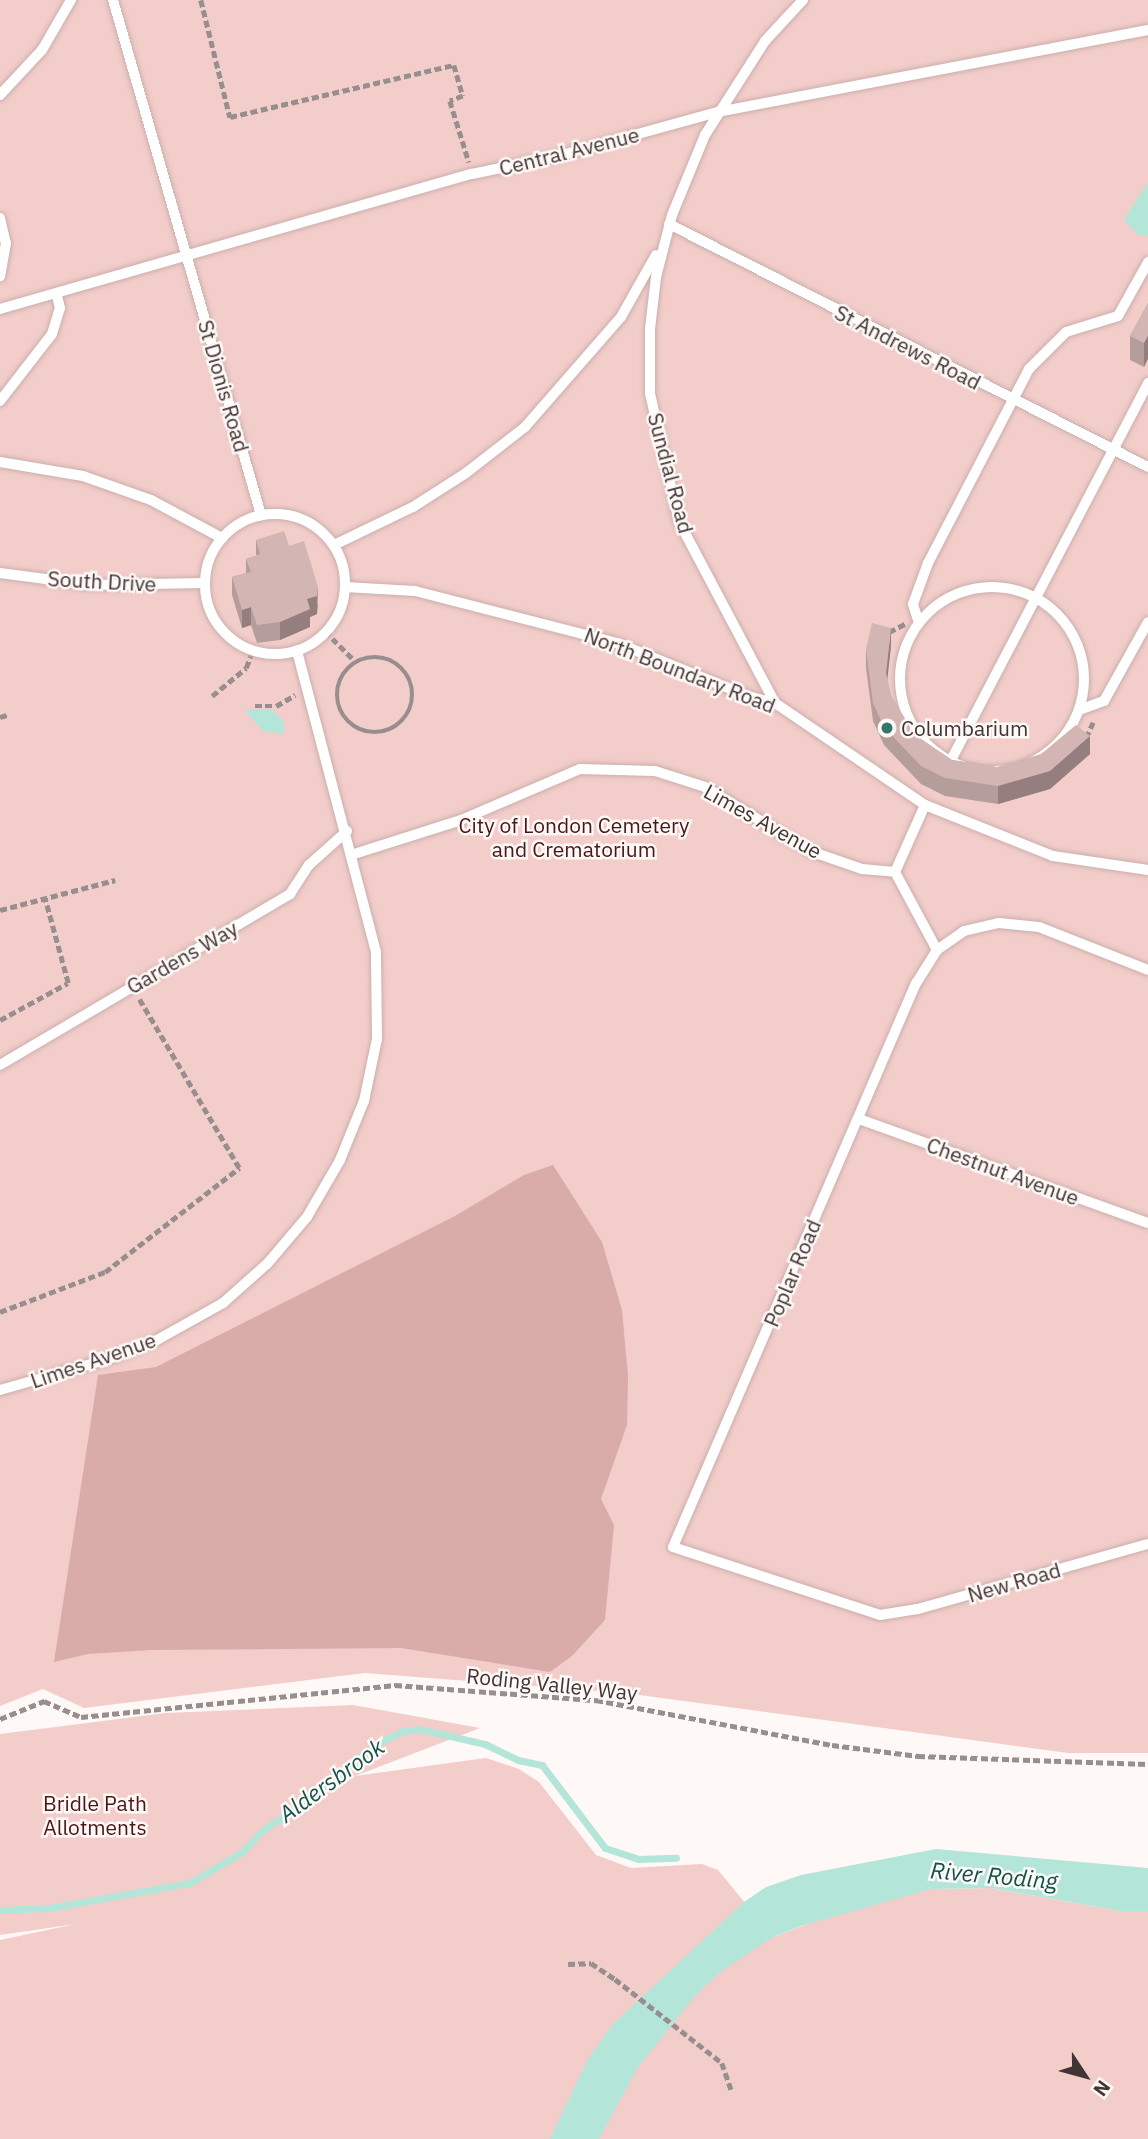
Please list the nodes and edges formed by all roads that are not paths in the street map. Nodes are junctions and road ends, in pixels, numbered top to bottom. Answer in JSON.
{"nodes":[{"id":1,"x":71,"y":0,"type":"edge"},
{"id":2,"x":113,"y":0,"type":"edge"},
{"id":3,"x":803,"y":0,"type":"edge"},
{"id":4,"x":1148,"y":30,"type":"edge"},
{"id":5,"x":0,"y":95,"type":"edge"},
{"id":6,"x":718,"y":111,"type":"junction"},
{"id":7,"x":0,"y":218,"type":"edge"},
{"id":8,"x":669,"y":224,"type":"junction"},
{"id":9,"x":187,"y":258,"type":"junction"},
{"id":10,"x":1148,"y":262,"type":"edge"},
{"id":11,"x":0,"y":276,"type":"edge"},
{"id":12,"x":57,"y":296,"type":"junction"},
{"id":13,"x":0,"y":309,"type":"edge"},
{"id":14,"x":1148,"y":383,"type":"edge"},
{"id":15,"x":1012,"y":400,"type":"junction"},
{"id":16,"x":0,"y":401,"type":"edge"},
{"id":17,"x":1113,"y":450,"type":"junction"},
{"id":18,"x":0,"y":462,"type":"edge"},
{"id":19,"x":1148,"y":467,"type":"edge"},
{"id":20,"x":261,"y":515,"type":"junction"},
{"id":21,"x":222,"y":538,"type":"junction"},
{"id":22,"x":334,"y":545,"type":"junction"},
{"id":23,"x":0,"y":573,"type":"edge"},
{"id":24,"x":204,"y":583,"type":"junction"},
{"id":25,"x":345,"y":587,"type":"junction"},
{"id":26,"x":1034,"y":597,"type":"junction"},
{"id":27,"x":1148,"y":622,"type":"edge"},
{"id":28,"x":919,"y":623,"type":"junction"},
{"id":29,"x":297,"y":650,"type":"junction"},
{"id":30,"x":775,"y":703,"type":"junction"},
{"id":31,"x":1079,"y":710,"type":"junction"},
{"id":32,"x":950,"y":762,"type":"junction"},
{"id":33,"x":925,"y":805,"type":"junction"},
{"id":34,"x":347,"y":831,"type":"junction"},
{"id":35,"x":352,"y":849,"type":"junction"},
{"id":36,"x":1148,"y":870,"type":"edge"},
{"id":37,"x":895,"y":872,"type":"junction"},
{"id":38,"x":937,"y":950,"type":"junction"},
{"id":39,"x":1148,"y":970,"type":"edge"},
{"id":40,"x":0,"y":1065,"type":"edge"},
{"id":41,"x":859,"y":1119,"type":"junction"},
{"id":42,"x":1148,"y":1223,"type":"edge"},
{"id":43,"x":0,"y":1390,"type":"edge"},
{"id":44,"x":1148,"y":1544,"type":"edge"},
{"id":45,"x":880,"y":1615,"type":"joint"}],
"edges":[{"from":1,"to":5,"type":"lane"},
{"from":2,"to":9,"type":"lane","name":"St Dionis Road"},
{"from":3,"to":6,"type":"lane"},
{"from":4,"to":6,"type":"lane","name":"Central Avenue"},
{"from":6,"to":8,"type":"lane"},
{"from":6,"to":9,"type":"lane","name":"Central Avenue"},
{"from":7,"to":11,"type":"lane"},
{"from":8,"to":15,"type":"lane","name":"St Andrews Road"},
{"from":8,"to":22,"type":"lane"},
{"from":8,"to":30,"type":"lane","name":"Sundial Road"},
{"from":9,"to":12,"type":"lane","name":"Central Avenue"},
{"from":9,"to":20,"type":"lane","name":"St Dionis Road"},
{"from":10,"to":15,"type":"lane"},
{"from":12,"to":13,"type":"lane","name":"Central Avenue"},
{"from":12,"to":16,"type":"lane"},
{"from":14,"to":17,"type":"lane"},
{"from":15,"to":17,"type":"lane","name":"St Andrews Road"},
{"from":15,"to":28,"type":"lane"},
{"from":17,"to":19,"type":"lane","name":"St Andrews Road"},
{"from":17,"to":26,"type":"lane"},
{"from":18,"to":21,"type":"lane"},
{"from":20,"to":21,"type":"lane"},
{"from":20,"to":22,"type":"lane"},
{"from":21,"to":24,"type":"lane"},
{"from":22,"to":25,"type":"lane"},
{"from":23,"to":24,"type":"lane","name":"South Drive"},
{"from":24,"to":29,"type":"lane"},
{"from":25,"to":29,"type":"lane"},
{"from":25,"to":30,"type":"lane","name":"North Boundary Road"},
{"from":26,"to":28,"type":"lane"},
{"from":26,"to":31,"type":"lane"},
{"from":26,"to":32,"type":"lane"},
{"from":27,"to":31,"type":"lane"},
{"from":28,"to":32,"type":"lane"},
{"from":29,"to":34,"type":"lane"},
{"from":30,"to":33,"type":"lane","name":"North Boundary Road"},
{"from":31,"to":32,"type":"lane"},
{"from":33,"to":36,"type":"lane","name":"North Boundary Road"},
{"from":33,"to":37,"type":"lane"},
{"from":34,"to":35,"type":"lane"},
{"from":34,"to":40,"type":"lane","name":"Gardens Way"},
{"from":35,"to":37,"type":"lane","name":"Limes Avenue"},
{"from":35,"to":43,"type":"lane","name":"Limes Avenue"},
{"from":37,"to":38,"type":"lane"},
{"from":38,"to":39,"type":"lane"},
{"from":38,"to":41,"type":"lane","name":"Poplar Road"},
{"from":41,"to":42,"type":"lane","name":"Chestnut Avenue"},
{"from":41,"to":45,"type":"lane","name":"Poplar Road"},
{"from":44,"to":45,"type":"lane","name":"New Road"}]}
